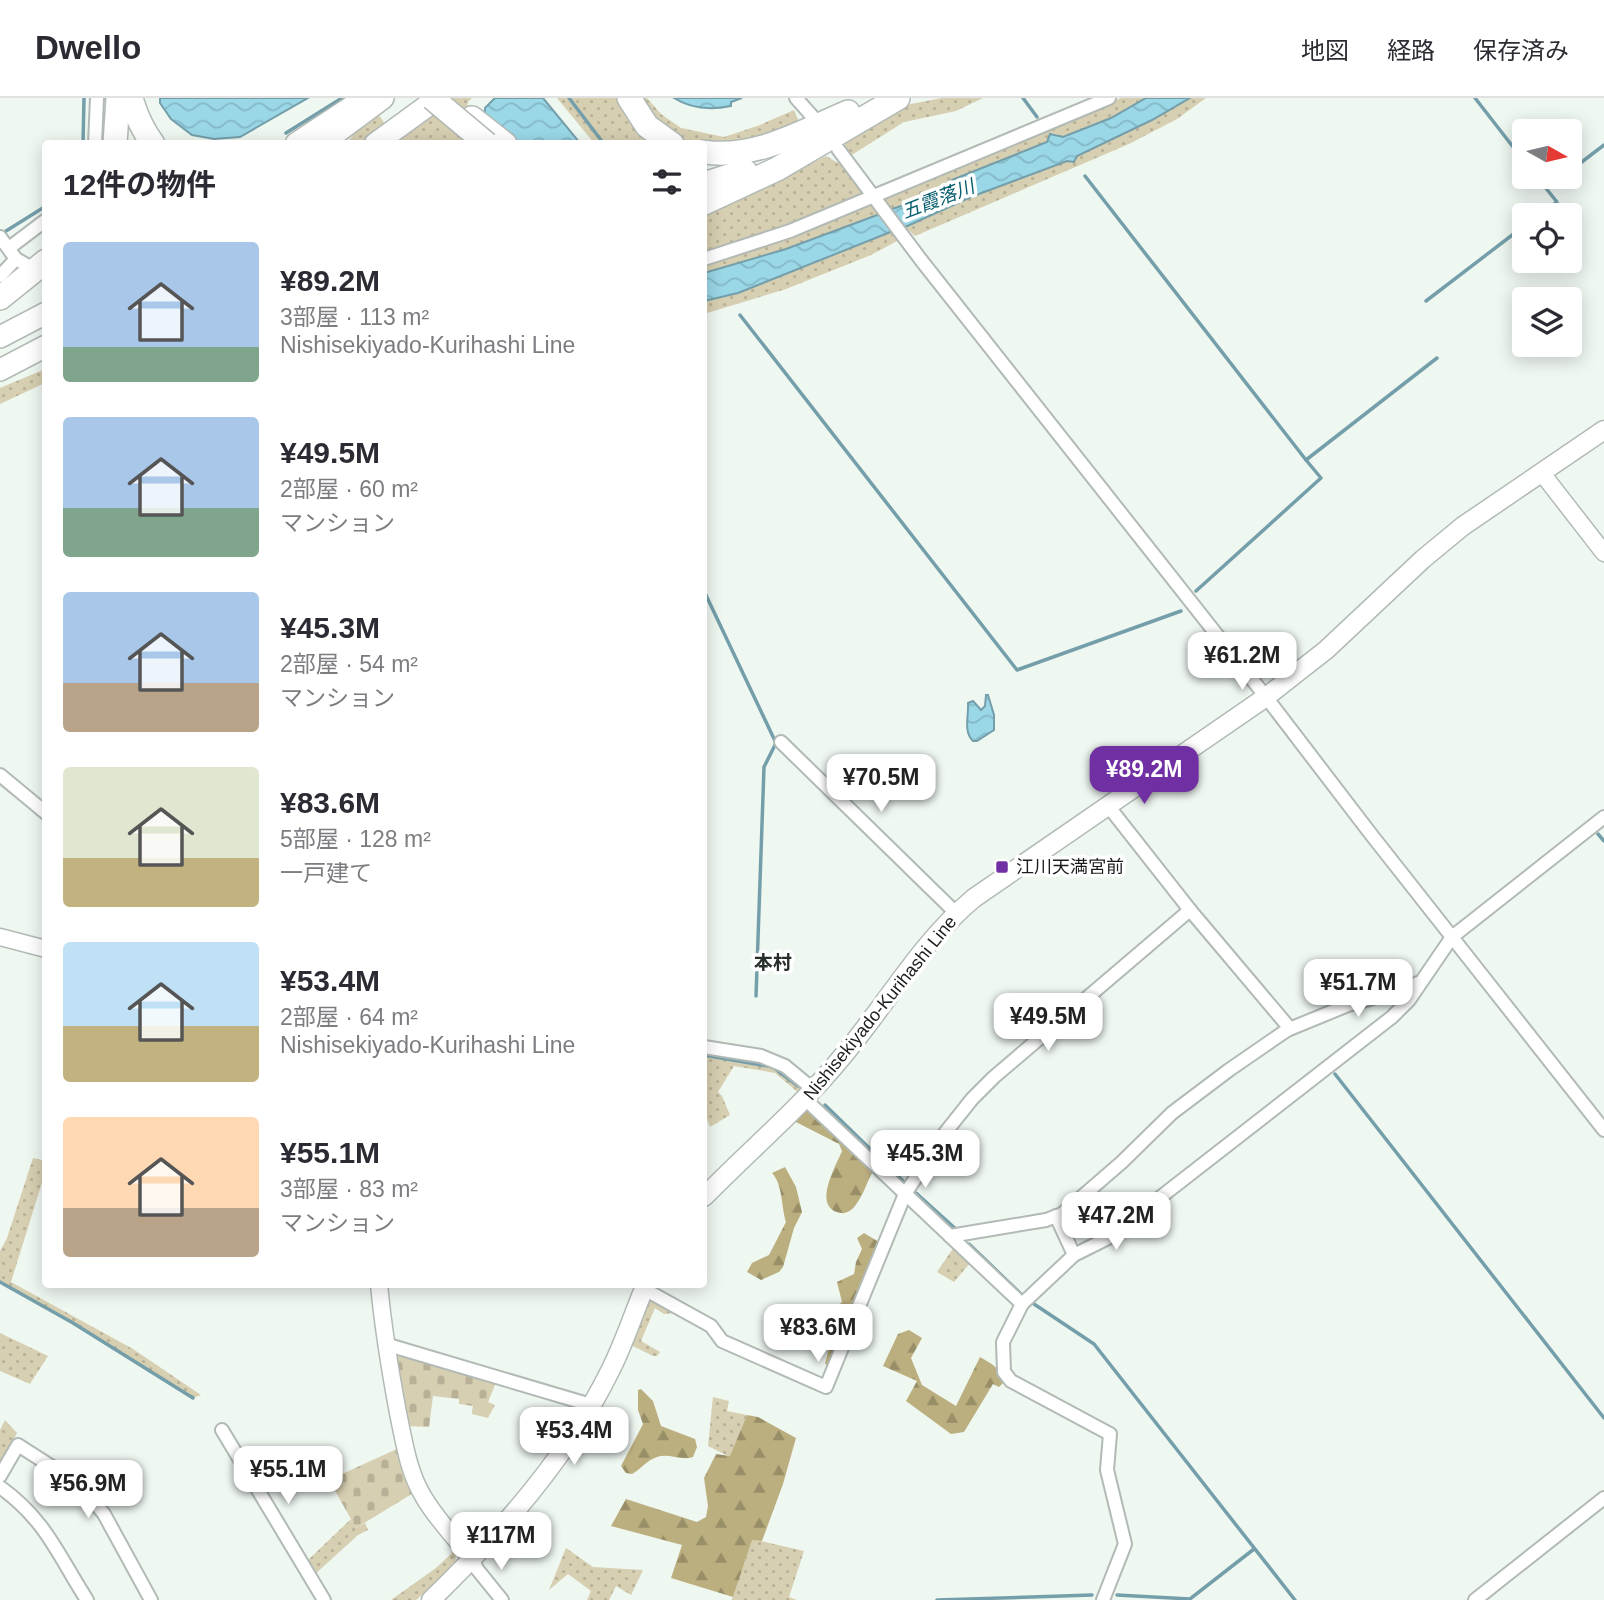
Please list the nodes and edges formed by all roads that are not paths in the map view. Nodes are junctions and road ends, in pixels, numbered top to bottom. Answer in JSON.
{"nodes":[{"id":1,"x":97,"y":98,"type":"edge"},
{"id":2,"x":118,"y":98,"type":"edge"},
{"id":3,"x":131,"y":98,"type":"edge"},
{"id":4,"x":367,"y":98,"type":"edge"},
{"id":5,"x":383,"y":98,"type":"edge"},
{"id":6,"x":432,"y":98,"type":"edge"},
{"id":7,"x":438,"y":98,"type":"edge"},
{"id":8,"x":448,"y":98,"type":"edge"},
{"id":9,"x":629,"y":98,"type":"edge"},
{"id":10,"x":796,"y":98,"type":"edge"},
{"id":11,"x":872,"y":98,"type":"edge"},
{"id":12,"x":898,"y":98,"type":"edge"},
{"id":13,"x":1109,"y":98,"type":"edge"},
{"id":14,"x":848,"y":112,"type":"junction"},
{"id":15,"x":811,"y":116,"type":"dead end"},
{"id":16,"x":95,"y":140,"type":"edge"},
{"id":17,"x":115,"y":140,"type":"edge"},
{"id":18,"x":150,"y":140,"type":"edge"},
{"id":19,"x":303,"y":140,"type":"edge"},
{"id":20,"x":326,"y":140,"type":"edge"},
{"id":21,"x":380,"y":140,"type":"edge"},
{"id":22,"x":482,"y":140,"type":"edge"},
{"id":23,"x":500,"y":140,"type":"edge"},
{"id":24,"x":666,"y":140,"type":"edge"},
{"id":25,"x":838,"y":149,"type":"dead end"},
{"id":26,"x":707,"y":153,"type":"edge"},
{"id":27,"x":756,"y":178,"type":"junction"},
{"id":28,"x":707,"y":183,"type":"edge"},
{"id":29,"x":707,"y":192,"type":"edge"},
{"id":30,"x":876,"y":200,"type":"junction"},
{"id":31,"x":707,"y":202,"type":"edge"},
{"id":32,"x":42,"y":229,"type":"edge"},
{"id":33,"x":0,"y":237,"type":"edge"},
{"id":34,"x":707,"y":258,"type":"edge"},
{"id":35,"x":25,"y":267,"type":"edge"},
{"id":36,"x":0,"y":298,"type":"edge"},
{"id":37,"x":42,"y":315,"type":"edge"},
{"id":38,"x":1,"y":337,"type":"edge"},
{"id":39,"x":42,"y":348,"type":"edge"},
{"id":40,"x":0,"y":370,"type":"edge"},
{"id":41,"x":1604,"y":430,"type":"edge"},
{"id":42,"x":1541,"y":472,"type":"junction"},
{"id":43,"x":1604,"y":553,"type":"edge"},
{"id":44,"x":1266,"y":697,"type":"junction"},
{"id":45,"x":780,"y":742,"type":"dead end"},
{"id":46,"x":0,"y":775,"type":"edge"},
{"id":47,"x":1109,"y":807,"type":"junction"},
{"id":48,"x":42,"y":810,"type":"edge"},
{"id":49,"x":1604,"y":817,"type":"edge"},
{"id":50,"x":1190,"y":910,"type":"junction"},
{"id":51,"x":956,"y":913,"type":"junction"},
{"id":52,"x":0,"y":937,"type":"edge"},
{"id":53,"x":1452,"y":937,"type":"junction"},
{"id":54,"x":42,"y":949,"type":"edge"},
{"id":55,"x":1420,"y":982,"type":"junction"},
{"id":56,"x":1287,"y":1030,"type":"junction"},
{"id":57,"x":707,"y":1047,"type":"edge"},
{"id":58,"x":810,"y":1095,"type":"junction"},
{"id":59,"x":1604,"y":1130,"type":"edge"},
{"id":60,"x":707,"y":1194,"type":"edge"},
{"id":61,"x":905,"y":1194,"type":"junction"},
{"id":62,"x":1056,"y":1216,"type":"junction"},
{"id":63,"x":950,"y":1236,"type":"junction"},
{"id":64,"x":1074,"y":1255,"type":"junction"},
{"id":65,"x":379,"y":1288,"type":"edge"},
{"id":66,"x":645,"y":1288,"type":"edge"},
{"id":67,"x":647,"y":1288,"type":"edge"},
{"id":68,"x":1022,"y":1304,"type":"junction"},
{"id":69,"x":385,"y":1344,"type":"junction"},
{"id":70,"x":591,"y":1405,"type":"junction"},
{"id":71,"x":222,"y":1430,"type":"dead end"},
{"id":72,"x":1,"y":1486,"type":"edge"},
{"id":73,"x":1604,"y":1498,"type":"edge"},
{"id":74,"x":473,"y":1560,"type":"junction"},
{"id":75,"x":87,"y":1600,"type":"edge"},
{"id":76,"x":151,"y":1600,"type":"edge"},
{"id":77,"x":324,"y":1600,"type":"edge"},
{"id":78,"x":431,"y":1600,"type":"edge"},
{"id":79,"x":502,"y":1600,"type":"edge"},
{"id":80,"x":1103,"y":1600,"type":"edge"},
{"id":81,"x":1475,"y":1600,"type":"edge"}],
"edges":[{"from":1,"to":16,"type":"street"},
{"from":2,"to":17,"type":"highway"},
{"from":3,"to":18,"type":"highway"},
{"from":4,"to":19,"type":"highway"},
{"from":5,"to":20,"type":"highway"},
{"from":6,"to":22,"type":"highway","bridge":true},
{"from":7,"to":21,"type":"highway"},
{"from":8,"to":23,"type":"highway"},
{"from":9,"to":24,"type":"highway"},
{"from":10,"to":15,"type":"street"},
{"from":11,"to":14,"type":"highway"},
{"from":12,"to":27,"type":"highway"},
{"from":13,"to":30,"type":"street"},
{"from":14,"to":26,"type":"highway"},
{"from":14,"to":28,"type":"highway"},
{"from":25,"to":30,"type":"street"},
{"from":27,"to":29,"type":"highway"},
{"from":27,"to":31,"type":"highway"},
{"from":30,"to":34,"type":"street"},
{"from":30,"to":44,"type":"street"},
{"from":32,"to":35,"type":"street"},
{"from":33,"to":35,"type":"street"},
{"from":35,"to":36,"type":"highway"},
{"from":37,"to":38,"type":"highway"},
{"from":39,"to":40,"type":"highway"},
{"from":41,"to":42,"type":"main road","name":"Nishisekiyado-Kurihashi Line"},
{"from":42,"to":43,"type":"street"},
{"from":42,"to":44,"type":"main road","name":"Nishisekiyado-Kurihashi Line"},
{"from":44,"to":47,"type":"main road","name":"Nishisekiyado-Kurihashi Line"},
{"from":44,"to":53,"type":"street"},
{"from":45,"to":51,"type":"street"},
{"from":46,"to":48,"type":"street"},
{"from":47,"to":50,"type":"street"},
{"from":47,"to":51,"type":"main road","name":"Nishisekiyado-Kurihashi Line"},
{"from":49,"to":53,"type":"street"},
{"from":50,"to":56,"type":"street"},
{"from":50,"to":61,"type":"street"},
{"from":51,"to":58,"type":"main road","name":"Nishisekiyado-Kurihashi Line"},
{"from":52,"to":54,"type":"street"},
{"from":53,"to":55,"type":"street"},
{"from":53,"to":59,"type":"street"},
{"from":55,"to":56,"type":"street"},
{"from":55,"to":64,"type":"street"},
{"from":56,"to":62,"type":"street"},
{"from":57,"to":58,"type":"street"},
{"from":58,"to":60,"type":"main road","name":"Nishisekiyado-Kurihashi Line"},
{"from":58,"to":61,"type":"street"},
{"from":61,"to":63,"type":"street"},
{"from":61,"to":67,"type":"street"},
{"from":62,"to":63,"type":"street"},
{"from":62,"to":64,"type":"street"},
{"from":63,"to":68,"type":"street"},
{"from":64,"to":68,"type":"street"},
{"from":65,"to":69,"type":"street"},
{"from":66,"to":70,"type":"main road"},
{"from":68,"to":80,"type":"street"},
{"from":69,"to":70,"type":"street"},
{"from":69,"to":74,"type":"street"},
{"from":70,"to":74,"type":"main road"},
{"from":71,"to":77,"type":"street"},
{"from":72,"to":75,"type":"street"},
{"from":72,"to":76,"type":"street"},
{"from":73,"to":81,"type":"street"},
{"from":74,"to":78,"type":"main road"},
{"from":74,"to":79,"type":"street"}]}
